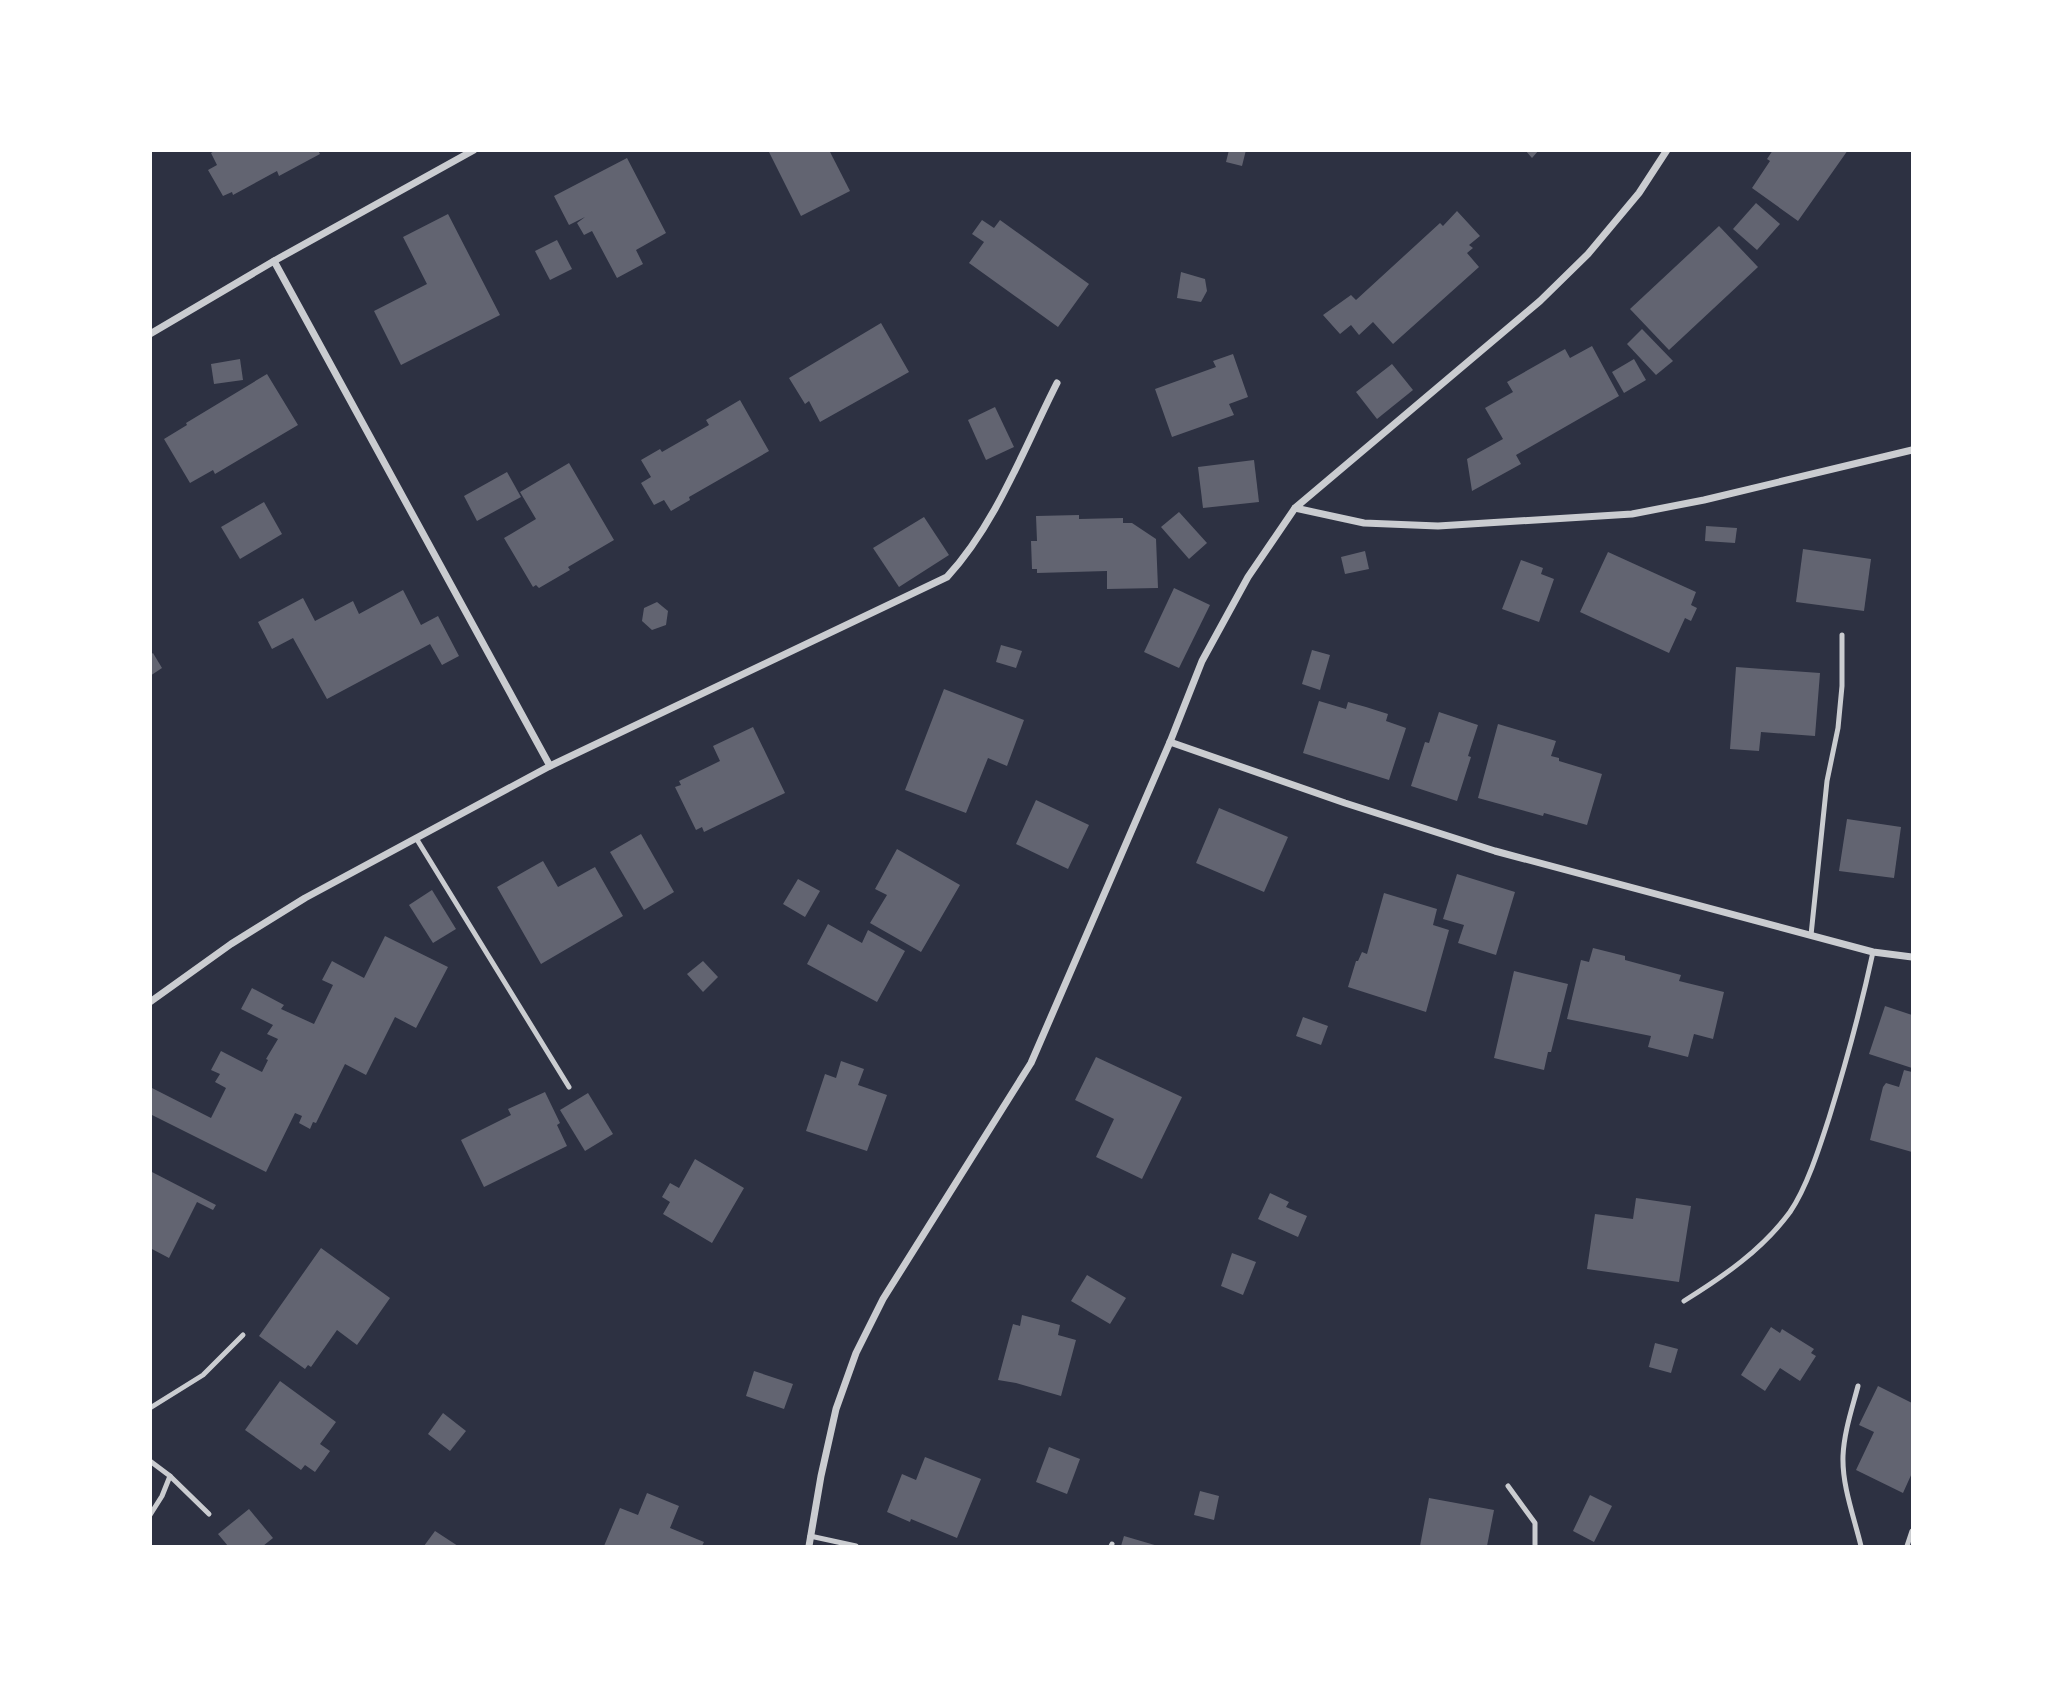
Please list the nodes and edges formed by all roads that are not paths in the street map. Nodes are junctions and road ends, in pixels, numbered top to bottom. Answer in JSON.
{"nodes":[{"id":1,"x":474,"y":150,"type":"edge"},
{"id":2,"x":1667,"y":150,"type":"edge"},
{"id":3,"x":274,"y":261,"type":"junction"},
{"id":4,"x":150,"y":334,"type":"edge"},
{"id":5,"x":1057,"y":383,"type":"dead end"},
{"id":6,"x":1913,"y":450,"type":"edge"},
{"id":7,"x":1295,"y":508,"type":"junction"},
{"id":8,"x":1842,"y":635,"type":"dead end"},
{"id":9,"x":1170,"y":743,"type":"junction"},
{"id":10,"x":550,"y":766,"type":"junction"},
{"id":11,"x":416,"y":838,"type":"junction"},
{"id":12,"x":1811,"y":935,"type":"junction"},
{"id":13,"x":1873,"y":952,"type":"junction"},
{"id":14,"x":1913,"y":957,"type":"edge"},
{"id":15,"x":150,"y":1002,"type":"edge"},
{"id":16,"x":569,"y":1087,"type":"dead end"},
{"id":17,"x":1684,"y":1301,"type":"dead end"},
{"id":18,"x":243,"y":1335,"type":"dead end"},
{"id":19,"x":1858,"y":1386,"type":"dead end"},
{"id":20,"x":150,"y":1408,"type":"edge"},
{"id":21,"x":150,"y":1461,"type":"edge"},
{"id":22,"x":170,"y":1476,"type":"junction"},
{"id":23,"x":1508,"y":1486,"type":"dead end"},
{"id":24,"x":209,"y":1514,"type":"dead end"},
{"id":25,"x":150,"y":1515,"type":"edge"},
{"id":26,"x":1913,"y":1531,"type":"edge"},
{"id":27,"x":810,"y":1536,"type":"junction"},
{"id":28,"x":809,"y":1546,"type":"edge"},
{"id":29,"x":856,"y":1546,"type":"edge"},
{"id":30,"x":1535,"y":1546,"type":"edge"},
{"id":31,"x":1861,"y":1546,"type":"edge"},
{"id":32,"x":1907,"y":1546,"type":"edge"}],
"edges":[{"from":1,"to":3,"type":"street"},
{"from":2,"to":7,"type":"street"},
{"from":3,"to":4,"type":"street"},
{"from":3,"to":10,"type":"street"},
{"from":5,"to":10,"type":"street"},
{"from":6,"to":7,"type":"street"},
{"from":7,"to":9,"type":"street"},
{"from":8,"to":12,"type":"lane"},
{"from":9,"to":12,"type":"street"},
{"from":9,"to":27,"type":"street"},
{"from":10,"to":11,"type":"street"},
{"from":11,"to":15,"type":"street"},
{"from":11,"to":16,"type":"lane"},
{"from":12,"to":13,"type":"street"},
{"from":13,"to":14,"type":"street"},
{"from":13,"to":17,"type":"lane"},
{"from":18,"to":20,"type":"lane"},
{"from":19,"to":31,"type":"lane"},
{"from":21,"to":22,"type":"lane"},
{"from":22,"to":24,"type":"lane"},
{"from":22,"to":25,"type":"lane"},
{"from":23,"to":30,"type":"lane"},
{"from":26,"to":32,"type":"lane"},
{"from":27,"to":28,"type":"street"},
{"from":27,"to":29,"type":"lane"}]}
